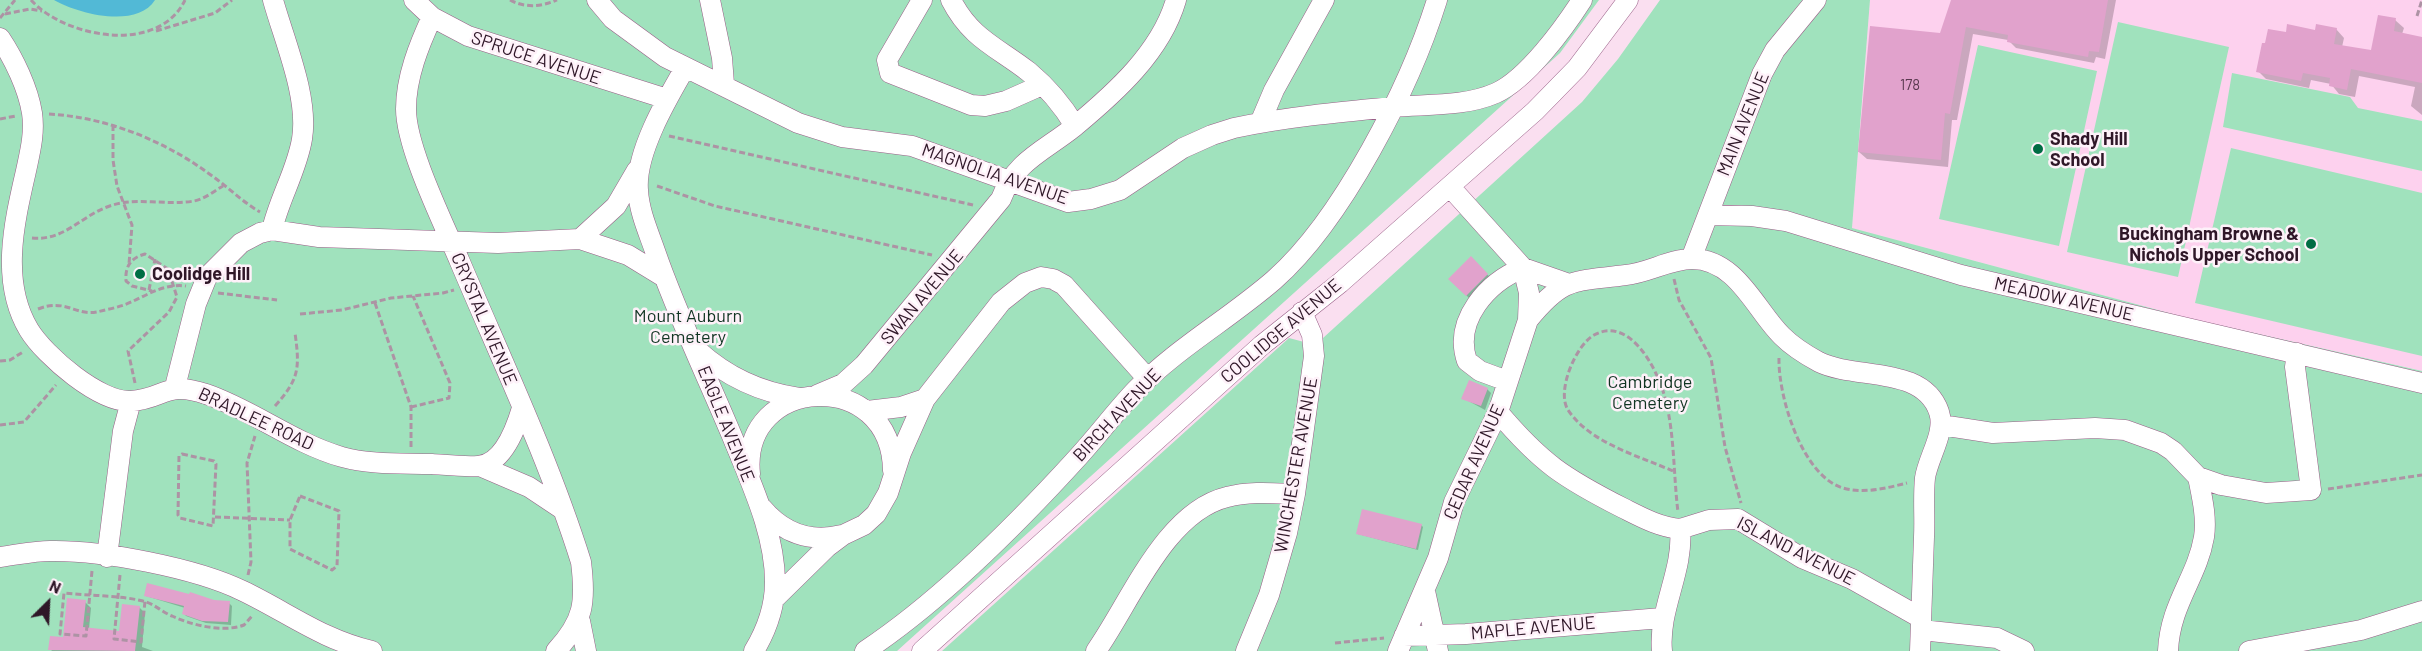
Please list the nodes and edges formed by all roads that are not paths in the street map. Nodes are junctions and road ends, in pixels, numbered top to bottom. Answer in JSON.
{"nodes":[{"id":1,"x":273,"y":0,"type":"edge"},
{"id":2,"x":414,"y":0,"type":"edge"},
{"id":3,"x":597,"y":0,"type":"edge"},
{"id":4,"x":710,"y":0,"type":"edge"},
{"id":5,"x":922,"y":0,"type":"edge"},
{"id":6,"x":951,"y":0,"type":"edge"},
{"id":7,"x":1176,"y":0,"type":"edge"},
{"id":8,"x":1324,"y":0,"type":"edge"},
{"id":9,"x":1437,"y":0,"type":"edge"},
{"id":10,"x":1582,"y":0,"type":"edge"},
{"id":11,"x":1628,"y":0,"type":"edge"},
{"id":12,"x":1816,"y":0,"type":"edge"},
{"id":13,"x":432,"y":17,"type":"junction"},
{"id":14,"x":0,"y":38,"type":"edge"},
{"id":15,"x":685,"y":68,"type":"junction"},
{"id":16,"x":724,"y":84,"type":"junction"},
{"id":17,"x":1042,"y":85,"type":"junction"},
{"id":18,"x":667,"y":99,"type":"junction"},
{"id":19,"x":1392,"y":107,"type":"junction"},
{"id":20,"x":1260,"y":123,"type":"junction"},
{"id":21,"x":1075,"y":126,"type":"junction"},
{"id":22,"x":639,"y":172,"type":"junction"},
{"id":23,"x":1008,"y":181,"type":"junction"},
{"id":24,"x":1451,"y":188,"type":"junction"},
{"id":25,"x":1708,"y":215,"type":"junction"},
{"id":26,"x":273,"y":225,"type":"junction"},
{"id":27,"x":450,"y":239,"type":"junction"},
{"id":28,"x":580,"y":239,"type":"junction"},
{"id":29,"x":1691,"y":259,"type":"junction"},
{"id":30,"x":1523,"y":268,"type":"junction"},
{"id":31,"x":664,"y":277,"type":"junction"},
{"id":32,"x":1566,"y":284,"type":"junction"},
{"id":33,"x":1302,"y":312,"type":"junction"},
{"id":34,"x":1527,"y":320,"type":"junction"},
{"id":35,"x":696,"y":348,"type":"junction"},
{"id":36,"x":2297,"y":352,"type":"junction"},
{"id":37,"x":1147,"y":378,"type":"junction"},
{"id":38,"x":1507,"y":381,"type":"junction"},
{"id":39,"x":2422,"y":382,"type":"edge"},
{"id":40,"x":175,"y":387,"type":"junction"},
{"id":41,"x":808,"y":396,"type":"junction"},
{"id":42,"x":925,"y":399,"type":"junction"},
{"id":43,"x":135,"y":400,"type":"junction"},
{"id":44,"x":522,"y":408,"type":"junction"},
{"id":45,"x":867,"y":411,"type":"junction"},
{"id":46,"x":1498,"y":412,"type":"junction"},
{"id":47,"x":1941,"y":425,"type":"junction"},
{"id":48,"x":480,"y":466,"type":"junction"},
{"id":49,"x":2199,"y":477,"type":"junction"},
{"id":50,"x":892,"y":480,"type":"junction"},
{"id":51,"x":753,"y":488,"type":"junction"},
{"id":52,"x":1295,"y":494,"type":"junction"},
{"id":53,"x":562,"y":509,"type":"junction"},
{"id":54,"x":1680,"y":529,"type":"junction"},
{"id":55,"x":843,"y":535,"type":"junction"},
{"id":56,"x":0,"y":557,"type":"edge"},
{"id":57,"x":108,"y":557,"type":"junction"},
{"id":58,"x":1425,"y":591,"type":"junction"},
{"id":59,"x":774,"y":599,"type":"junction"},
{"id":60,"x":2422,"y":611,"type":"edge"},
{"id":61,"x":1662,"y":618,"type":"junction"},
{"id":62,"x":580,"y":621,"type":"junction"},
{"id":63,"x":1921,"y":624,"type":"junction"},
{"id":64,"x":1436,"y":643,"type":"edge"},
{"id":65,"x":1401,"y":644,"type":"edge"},
{"id":66,"x":761,"y":645,"type":"edge"},
{"id":67,"x":372,"y":651,"type":"edge"},
{"id":68,"x":556,"y":651,"type":"edge"},
{"id":69,"x":586,"y":651,"type":"edge"},
{"id":70,"x":865,"y":651,"type":"edge"},
{"id":71,"x":922,"y":651,"type":"edge"},
{"id":72,"x":1096,"y":651,"type":"edge"},
{"id":73,"x":1246,"y":651,"type":"edge"},
{"id":74,"x":1662,"y":651,"type":"edge"},
{"id":75,"x":1920,"y":651,"type":"edge"},
{"id":76,"x":2024,"y":651,"type":"edge"},
{"id":77,"x":2168,"y":651,"type":"edge"},
{"id":78,"x":2249,"y":651,"type":"edge"}],
"edges":[{"from":1,"to":26,"type":"street"},
{"from":2,"to":13,"type":"street","name":"SPRUCE AVENUE"},
{"from":3,"to":15,"type":"street","name":"MAGNOLIA AVENUE"},
{"from":4,"to":16,"type":"street"},
{"from":5,"to":17,"type":"street"},
{"from":6,"to":17,"type":"street"},
{"from":7,"to":21,"type":"street","name":"SWAN AVENUE"},
{"from":8,"to":20,"type":"street"},
{"from":9,"to":19,"type":"street","name":"BIRCH AVENUE"},
{"from":10,"to":19,"type":"street","name":"MAGNOLIA AVENUE"},
{"from":11,"to":24,"type":"street","name":"COOLIDGE AVENUE"},
{"from":12,"to":25,"type":"street","name":"MAIN AVENUE"},
{"from":13,"to":18,"type":"street","name":"SPRUCE AVENUE"},
{"from":13,"to":27,"type":"street","name":"CRYSTAL AVENUE"},
{"from":14,"to":43,"type":"street"},
{"from":15,"to":16,"type":"street","name":"MAGNOLIA AVENUE"},
{"from":15,"to":18,"type":"street","name":"EAGLE AVENUE"},
{"from":16,"to":23,"type":"street","name":"MAGNOLIA AVENUE"},
{"from":17,"to":21,"type":"street"},
{"from":18,"to":22,"type":"street","name":"EAGLE AVENUE"},
{"from":19,"to":20,"type":"street","name":"MAGNOLIA AVENUE"},
{"from":19,"to":37,"type":"street","name":"BIRCH AVENUE"},
{"from":20,"to":23,"type":"street","name":"MAGNOLIA AVENUE"},
{"from":21,"to":23,"type":"street","name":"SWAN AVENUE"},
{"from":22,"to":28,"type":"street"},
{"from":22,"to":31,"type":"street","name":"EAGLE AVENUE"},
{"from":23,"to":41,"type":"street","name":"SWAN AVENUE"},
{"from":24,"to":30,"type":"street"},
{"from":24,"to":33,"type":"street","name":"COOLIDGE AVENUE"},
{"from":25,"to":29,"type":"street","name":"MAIN AVENUE"},
{"from":25,"to":36,"type":"street","name":"MEADOW AVENUE"},
{"from":26,"to":27,"type":"street"},
{"from":26,"to":40,"type":"street"},
{"from":27,"to":28,"type":"street"},
{"from":27,"to":44,"type":"street","name":"CRYSTAL AVENUE"},
{"from":28,"to":31,"type":"street"},
{"from":29,"to":32,"type":"street"},
{"from":29,"to":47,"type":"street"},
{"from":30,"to":32,"type":"street"},
{"from":30,"to":34,"type":"street"},
{"from":30,"to":38,"type":"street"},
{"from":31,"to":35,"type":"street","name":"EAGLE AVENUE"},
{"from":32,"to":34,"type":"street"},
{"from":33,"to":52,"type":"street","name":"WINCHESTER AVENUE"},
{"from":33,"to":71,"type":"street","name":"COOLIDGE AVENUE"},
{"from":34,"to":38,"type":"street","name":"CEDAR AVENUE"},
{"from":35,"to":41,"type":"street"},
{"from":35,"to":51,"type":"street","name":"EAGLE AVENUE"},
{"from":36,"to":39,"type":"street","name":"MEADOW AVENUE"},
{"from":36,"to":49,"type":"street"},
{"from":37,"to":42,"type":"street"},
{"from":37,"to":70,"type":"street","name":"BIRCH AVENUE"},
{"from":38,"to":46,"type":"street","name":"CEDAR AVENUE"},
{"from":40,"to":43,"type":"street","name":"BRADLEE ROAD"},
{"from":40,"to":48,"type":"street","name":"BRADLEE ROAD"},
{"from":41,"to":45,"type":"street"},
{"from":41,"to":51,"type":"street"},
{"from":42,"to":45,"type":"street"},
{"from":42,"to":50,"type":"street"},
{"from":43,"to":57,"type":"street"},
{"from":44,"to":48,"type":"street"},
{"from":44,"to":53,"type":"street","name":"CRYSTAL AVENUE"},
{"from":45,"to":50,"type":"street"},
{"from":46,"to":54,"type":"street"},
{"from":46,"to":58,"type":"street","name":"CEDAR AVENUE"},
{"from":47,"to":49,"type":"street"},
{"from":47,"to":63,"type":"street"},
{"from":48,"to":53,"type":"street","name":"BRADLEE ROAD"},
{"from":49,"to":77,"type":"street"},
{"from":50,"to":55,"type":"street"},
{"from":51,"to":55,"type":"street"},
{"from":51,"to":59,"type":"street","name":"EAGLE AVENUE"},
{"from":52,"to":72,"type":"street"},
{"from":52,"to":73,"type":"street","name":"WINCHESTER AVENUE"},
{"from":53,"to":62,"type":"street","name":"CRYSTAL AVENUE"},
{"from":54,"to":61,"type":"street"},
{"from":54,"to":63,"type":"street","name":"ISLAND AVENUE"},
{"from":55,"to":59,"type":"street"},
{"from":56,"to":57,"type":"street"},
{"from":57,"to":67,"type":"street"},
{"from":58,"to":64,"type":"street"},
{"from":58,"to":65,"type":"street","name":"CEDAR AVENUE"},
{"from":59,"to":66,"type":"street","name":"EAGLE AVENUE"},
{"from":60,"to":78,"type":"street"},
{"from":61,"to":64,"type":"street","name":"MAPLE AVENUE"},
{"from":61,"to":74,"type":"street"},
{"from":62,"to":68,"type":"street"},
{"from":62,"to":69,"type":"street","name":"CRYSTAL AVENUE"},
{"from":63,"to":75,"type":"street"},
{"from":63,"to":76,"type":"street"},
{"from":64,"to":65,"type":"street","name":"MAPLE AVENUE"}]}
